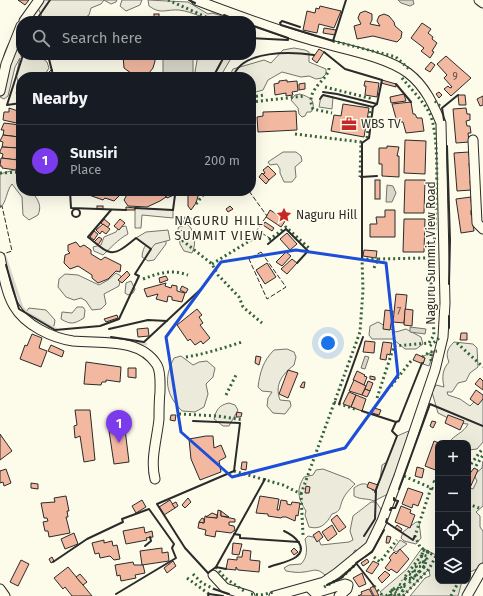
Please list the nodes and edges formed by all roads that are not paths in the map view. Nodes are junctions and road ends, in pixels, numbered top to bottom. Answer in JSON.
{"nodes":[{"id":1,"x":39,"y":0,"type":"edge"},
{"id":2,"x":196,"y":0,"type":"edge"},
{"id":3,"x":479,"y":0,"type":"edge"},
{"id":4,"x":483,"y":3,"type":"edge"},
{"id":5,"x":28,"y":16,"type":"edge"},
{"id":6,"x":242,"y":16,"type":"edge"},
{"id":7,"x":256,"y":21,"type":"edge"},
{"id":8,"x":16,"y":39,"type":"edge"},
{"id":9,"x":0,"y":91,"type":"edge"},
{"id":10,"x":473,"y":140,"type":"dead end"},
{"id":11,"x":483,"y":229,"type":"edge"},
{"id":12,"x":0,"y":257,"type":"edge"},
{"id":13,"x":155,"y":479,"type":"dead end"},
{"id":14,"x":483,"y":568,"type":"edge"},
{"id":15,"x":213,"y":575,"type":"dead end"},
{"id":16,"x":309,"y":587,"type":"junction"},
{"id":17,"x":0,"y":589,"type":"edge"},
{"id":18,"x":6,"y":596,"type":"edge"},
{"id":19,"x":250,"y":596,"type":"edge"},
{"id":20,"x":274,"y":596,"type":"edge"},
{"id":21,"x":339,"y":596,"type":"edge"},
{"id":22,"x":467,"y":596,"type":"edge"}],
"edges":[{"from":1,"to":5,"type":"street"},
{"from":2,"to":6,"type":"street","name":"Naguru Summit View Road"},
{"from":3,"to":4,"type":"street"},
{"from":7,"to":16,"type":"street","name":"Naguru Summit View Road"},
{"from":8,"to":9,"type":"street"},
{"from":10,"to":11,"type":"street"},
{"from":12,"to":13,"type":"street"},
{"from":14,"to":22,"type":"street"},
{"from":15,"to":19,"type":"street"},
{"from":16,"to":20,"type":"street","name":"Naguru Summit View Road"},
{"from":16,"to":21,"type":"street"},
{"from":17,"to":18,"type":"street"}]}
